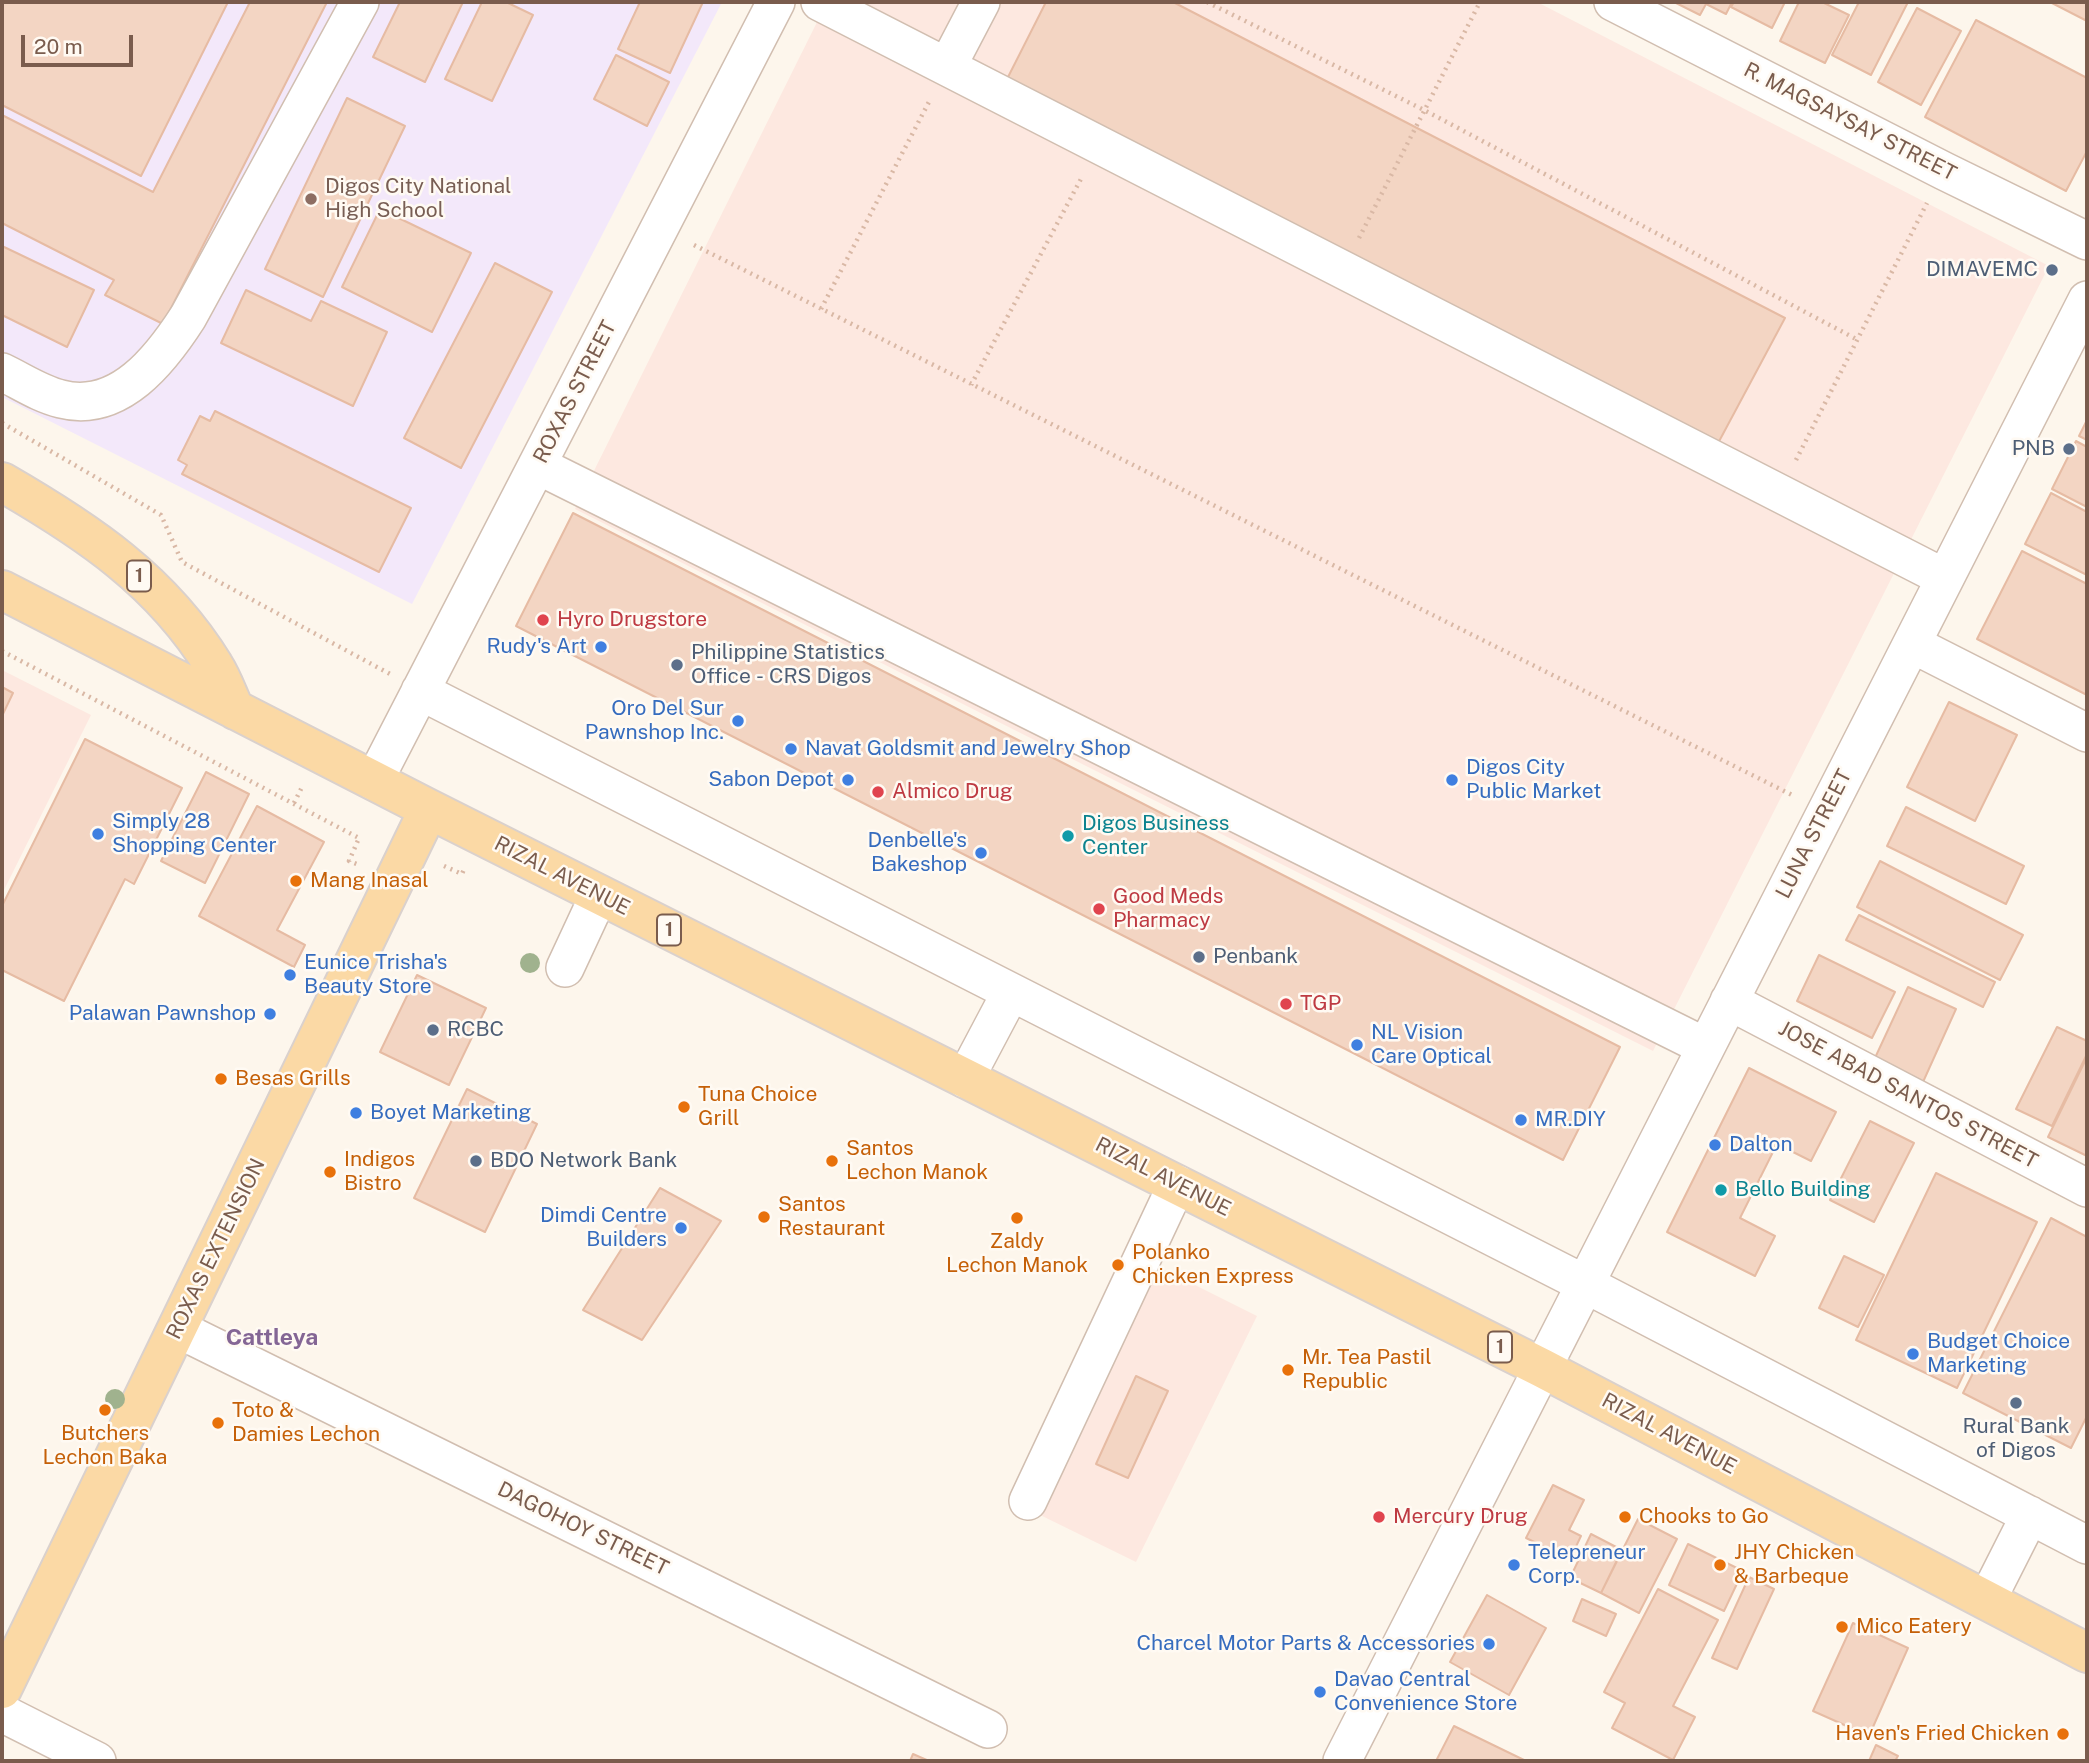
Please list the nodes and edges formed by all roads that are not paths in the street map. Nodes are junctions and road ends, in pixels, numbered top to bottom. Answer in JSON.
{"nodes":[{"id":1,"x":360,"y":2,"type":"edge"},
{"id":2,"x":776,"y":2,"type":"edge"},
{"id":3,"x":820,"y":2,"type":"edge"},
{"id":4,"x":981,"y":2,"type":"edge"},
{"id":5,"x":1614,"y":2,"type":"edge"},
{"id":6,"x":947,"y":67,"type":"junction"},
{"id":7,"x":2087,"y":241,"type":"edge"},
{"id":8,"x":2087,"y":300,"type":"edge"},
{"id":9,"x":2,"y":372,"type":"edge"},
{"id":10,"x":537,"y":465,"type":"junction"},
{"id":11,"x":2,"y":482,"type":"edge"},
{"id":12,"x":1945,"y":578,"type":"junction"},
{"id":13,"x":2,"y":590,"type":"edge"},
{"id":14,"x":1912,"y":644,"type":"junction"},
{"id":15,"x":420,"y":691,"type":"junction"},
{"id":16,"x":235,"y":710,"type":"junction"},
{"id":17,"x":2087,"y":733,"type":"edge"},
{"id":18,"x":374,"y":781,"type":"junction"},
{"id":19,"x":429,"y":809,"type":"junction"},
{"id":20,"x":599,"y":895,"type":"junction"},
{"id":21,"x":565,"y":968,"type":"dead end"},
{"id":22,"x":1011,"y":992,"type":"junction"},
{"id":23,"x":1729,"y":1001,"type":"junction"},
{"id":24,"x":1706,"y":1047,"type":"junction"},
{"id":25,"x":965,"y":1079,"type":"junction"},
{"id":26,"x":1177,"y":1184,"type":"junction"},
{"id":27,"x":2087,"y":1188,"type":"edge"},
{"id":28,"x":1585,"y":1284,"type":"junction"},
{"id":29,"x":178,"y":1329,"type":"junction"},
{"id":30,"x":1542,"y":1368,"type":"junction"},
{"id":31,"x":1028,"y":1501,"type":"dead end"},
{"id":32,"x":2031,"y":1515,"type":"junction"},
{"id":33,"x":2087,"y":1545,"type":"edge"},
{"id":34,"x":1987,"y":1600,"type":"junction"},
{"id":35,"x":2087,"y":1653,"type":"edge"},
{"id":36,"x":6,"y":1671,"type":"edge"},
{"id":37,"x":2,"y":1713,"type":"edge"},
{"id":38,"x":988,"y":1729,"type":"dead end"},
{"id":39,"x":97,"y":1761,"type":"edge"},
{"id":40,"x":1342,"y":1761,"type":"edge"}],
"edges":[{"from":1,"to":9,"type":"street"},
{"from":2,"to":10,"type":"street","name":"ROXAS STREET"},
{"from":3,"to":6,"type":"street"},
{"from":4,"to":6,"type":"street"},
{"from":5,"to":7,"type":"street","name":"R. MAGSAYSAY STREET"},
{"from":6,"to":12,"type":"street"},
{"from":8,"to":12,"type":"street","name":"LUNA STREET"},
{"from":10,"to":15,"type":"street","name":"ROXAS STREET"},
{"from":10,"to":24,"type":"street"},
{"from":11,"to":16,"type":"main road","number":"1"},
{"from":12,"to":14,"type":"street","name":"LUNA STREET"},
{"from":13,"to":16,"type":"main road","name":"RIZAL AVENUE","number":"1"},
{"from":14,"to":17,"type":"street"},
{"from":14,"to":23,"type":"street","name":"LUNA STREET"},
{"from":15,"to":18,"type":"street","name":"ROXAS STREET"},
{"from":15,"to":22,"type":"street"},
{"from":16,"to":18,"type":"main road","name":"RIZAL AVENUE","number":"1"},
{"from":18,"to":19,"type":"main road","name":"RIZAL AVENUE","number":"1"},
{"from":19,"to":20,"type":"main road","name":"RIZAL AVENUE","number":"1"},
{"from":19,"to":29,"type":"main road","name":"ROXAS EXTENSION"},
{"from":20,"to":21,"type":"street"},
{"from":20,"to":25,"type":"main road","name":"RIZAL AVENUE","number":"1"},
{"from":22,"to":25,"type":"street"},
{"from":22,"to":28,"type":"street"},
{"from":23,"to":24,"type":"street","name":"LUNA STREET"},
{"from":23,"to":27,"type":"street","name":"JOSE ABAD SANTOS STREET"},
{"from":24,"to":28,"type":"street","name":"LUNA STREET"},
{"from":25,"to":26,"type":"main road","name":"RIZAL AVENUE","number":"1"},
{"from":26,"to":30,"type":"main road","name":"RIZAL AVENUE","number":"1"},
{"from":26,"to":31,"type":"street"},
{"from":28,"to":30,"type":"street","name":"LUNA STREET"},
{"from":28,"to":32,"type":"street"},
{"from":29,"to":36,"type":"main road","name":"ROXAS EXTENSION"},
{"from":29,"to":38,"type":"street","name":"DAGOHOY STREET"},
{"from":30,"to":34,"type":"main road","name":"RIZAL AVENUE","number":"1"},
{"from":30,"to":40,"type":"street","name":"LUNA STREET"},
{"from":32,"to":33,"type":"street"},
{"from":32,"to":34,"type":"street"},
{"from":34,"to":35,"type":"main road","name":"RIZAL AVENUE","number":"1"},
{"from":37,"to":39,"type":"street"}]}
